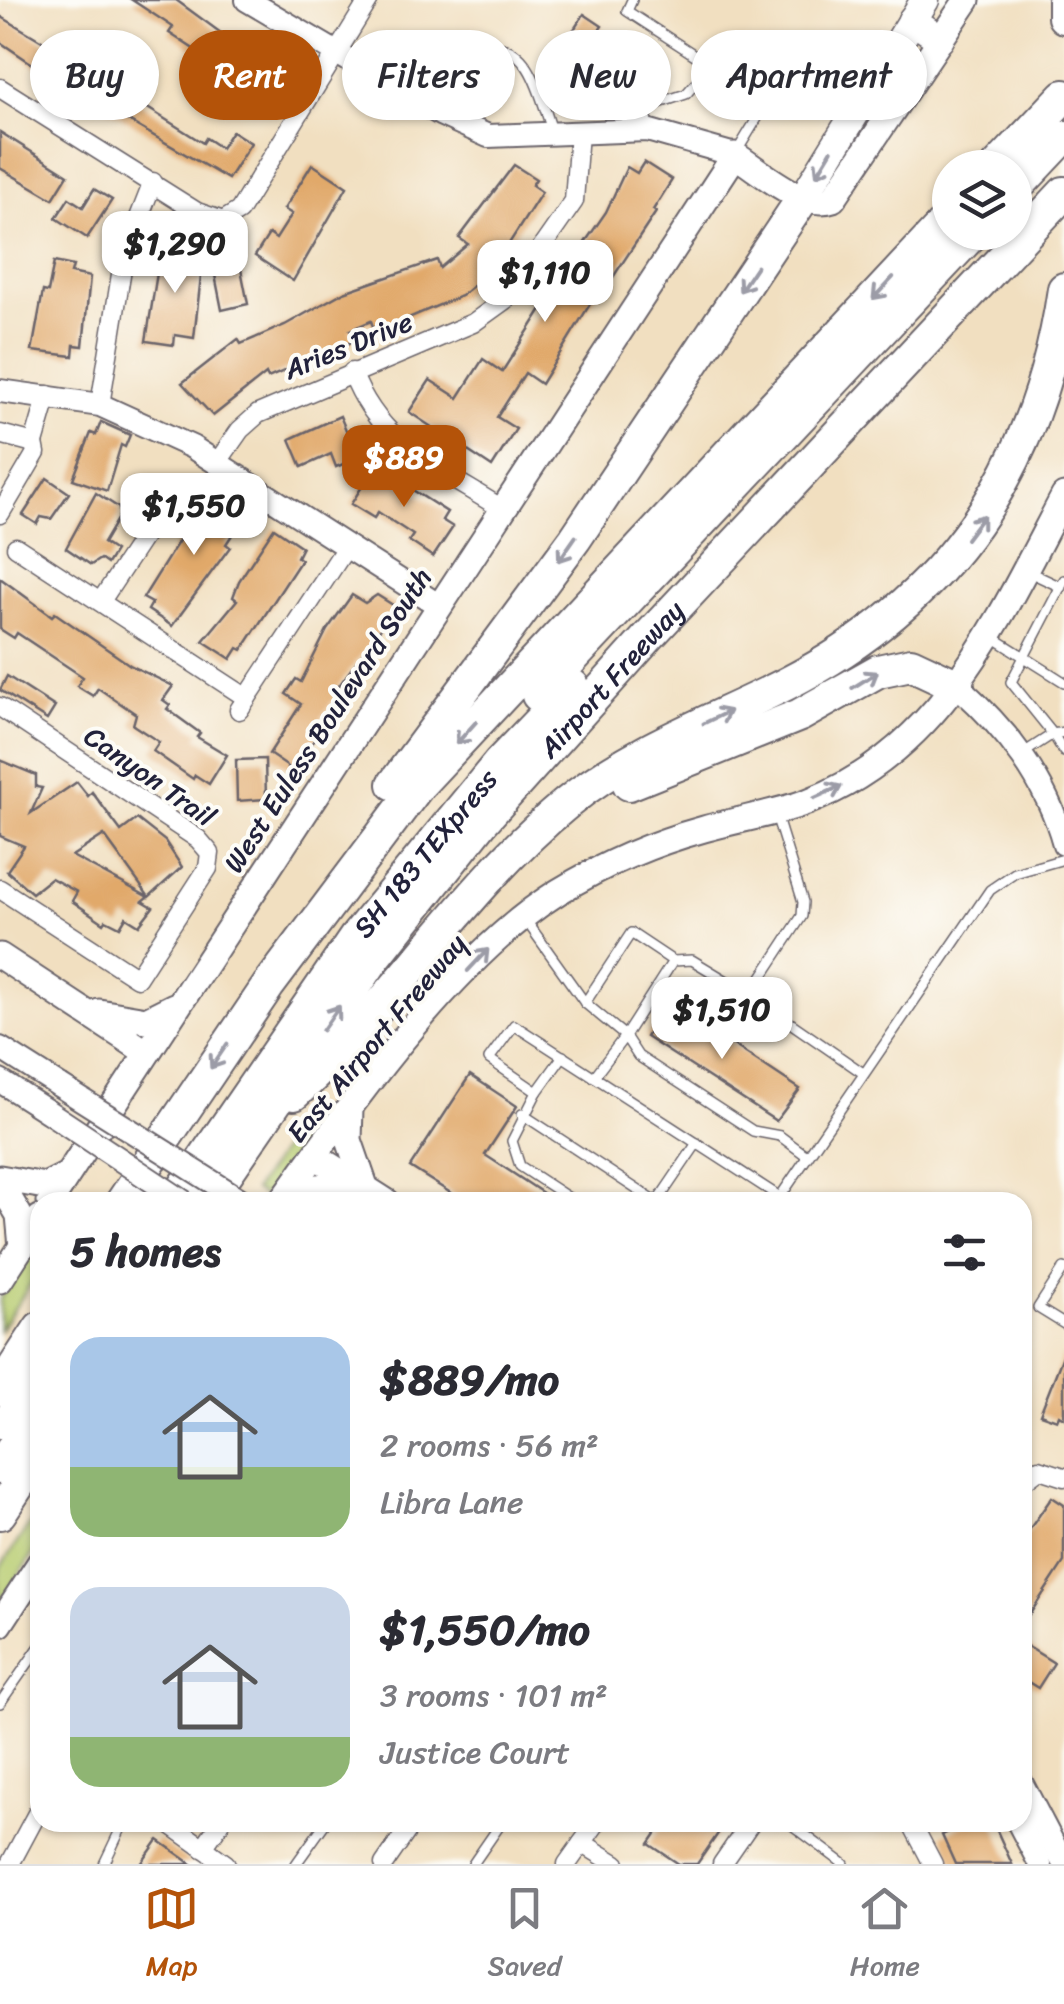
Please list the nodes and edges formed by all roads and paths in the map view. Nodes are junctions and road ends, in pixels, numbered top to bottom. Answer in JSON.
{"nodes":[{"id":1,"x":247,"y":0,"type":"edge"},
{"id":2,"x":369,"y":0,"type":"edge"},
{"id":3,"x":632,"y":0,"type":"edge"},
{"id":4,"x":967,"y":0,"type":"edge"},
{"id":5,"x":1064,"y":3,"type":"edge"},
{"id":6,"x":918,"y":10,"type":"edge"},
{"id":7,"x":1064,"y":17,"type":"edge"},
{"id":8,"x":940,"y":40,"type":"junction"},
{"id":9,"x":336,"y":52,"type":"junction"},
{"id":10,"x":515,"y":52,"type":"edge"},
{"id":11,"x":691,"y":53,"type":"edge"},
{"id":12,"x":0,"y":88,"type":"edge"},
{"id":13,"x":691,"y":88,"type":"edge"},
{"id":14,"x":1064,"y":96,"type":"edge"},
{"id":15,"x":756,"y":120,"type":"edge"},
{"id":16,"x":643,"y":130,"type":"junction"},
{"id":17,"x":579,"y":132,"type":"junction"},
{"id":18,"x":554,"y":135,"type":"junction"},
{"id":19,"x":1064,"y":137,"type":"edge"},
{"id":20,"x":1013,"y":150,"type":"edge"},
{"id":21,"x":735,"y":156,"type":"junction"},
{"id":22,"x":1064,"y":167,"type":"edge"},
{"id":23,"x":1032,"y":171,"type":"edge"},
{"id":24,"x":153,"y":182,"type":"junction"},
{"id":25,"x":1064,"y":193,"type":"edge"},
{"id":26,"x":803,"y":198,"type":"junction"},
{"id":27,"x":1032,"y":201,"type":"edge"},
{"id":28,"x":932,"y":236,"type":"edge"},
{"id":29,"x":957,"y":250,"type":"edge"},
{"id":30,"x":985,"y":250,"type":"edge"},
{"id":31,"x":1064,"y":290,"type":"edge"},
{"id":32,"x":352,"y":372,"type":"junction"},
{"id":33,"x":0,"y":390,"type":"edge"},
{"id":34,"x":48,"y":395,"type":"junction"},
{"id":35,"x":100,"y":405,"type":"junction"},
{"id":36,"x":0,"y":434,"type":"edge"},
{"id":37,"x":34,"y":443,"type":"junction"},
{"id":38,"x":218,"y":464,"type":"junction"},
{"id":39,"x":156,"y":489,"type":"dead end"},
{"id":40,"x":1064,"y":496,"type":"edge"},
{"id":41,"x":502,"y":509,"type":"junction"},
{"id":42,"x":0,"y":514,"type":"edge"},
{"id":43,"x":16,"y":546,"type":"dead end"},
{"id":44,"x":347,"y":546,"type":"junction"},
{"id":45,"x":1025,"y":570,"type":"junction"},
{"id":46,"x":1062,"y":584,"type":"edge"},
{"id":47,"x":101,"y":601,"type":"junction"},
{"id":48,"x":438,"y":605,"type":"junction"},
{"id":49,"x":989,"y":634,"type":"junction"},
{"id":50,"x":1024,"y":656,"type":"junction"},
{"id":51,"x":1064,"y":682,"type":"edge"},
{"id":52,"x":958,"y":686,"type":"junction"},
{"id":53,"x":0,"y":706,"type":"edge"},
{"id":54,"x":1058,"y":734,"type":"edge"},
{"id":55,"x":1064,"y":752,"type":"edge"},
{"id":56,"x":1022,"y":754,"type":"junction"},
{"id":57,"x":571,"y":799,"type":"junction"},
{"id":58,"x":775,"y":812,"type":"junction"},
{"id":59,"x":1064,"y":844,"type":"edge"},
{"id":60,"x":1064,"y":860,"type":"edge"},
{"id":61,"x":0,"y":889,"type":"edge"},
{"id":62,"x":523,"y":916,"type":"junction"},
{"id":63,"x":315,"y":919,"type":"junction"},
{"id":64,"x":0,"y":956,"type":"edge"},
{"id":65,"x":673,"y":962,"type":"junction"},
{"id":66,"x":750,"y":996,"type":"junction"},
{"id":67,"x":586,"y":1003,"type":"junction"},
{"id":68,"x":178,"y":1004,"type":"junction"},
{"id":69,"x":76,"y":1006,"type":"junction"},
{"id":70,"x":625,"y":1036,"type":"junction"},
{"id":71,"x":0,"y":1048,"type":"edge"},
{"id":72,"x":146,"y":1052,"type":"junction"},
{"id":73,"x":562,"y":1056,"type":"junction"},
{"id":74,"x":863,"y":1072,"type":"junction"},
{"id":75,"x":594,"y":1077,"type":"junction"},
{"id":76,"x":0,"y":1081,"type":"edge"},
{"id":77,"x":122,"y":1087,"type":"junction"},
{"id":78,"x":537,"y":1092,"type":"junction"},
{"id":79,"x":350,"y":1109,"type":"junction"},
{"id":80,"x":522,"y":1114,"type":"junction"},
{"id":81,"x":256,"y":1128,"type":"junction"},
{"id":82,"x":697,"y":1143,"type":"junction"},
{"id":83,"x":315,"y":1156,"type":"junction"},
{"id":84,"x":807,"y":1156,"type":"junction"},
{"id":85,"x":67,"y":1175,"type":"junction"},
{"id":86,"x":0,"y":1180,"type":"edge"},
{"id":87,"x":768,"y":1190,"type":"joint"},
{"id":88,"x":56,"y":1192,"type":"edge"},
{"id":89,"x":129,"y":1192,"type":"edge"},
{"id":90,"x":159,"y":1192,"type":"edge"},
{"id":91,"x":169,"y":1192,"type":"edge"},
{"id":92,"x":181,"y":1192,"type":"edge"},
{"id":93,"x":214,"y":1192,"type":"edge"},
{"id":94,"x":228,"y":1192,"type":"edge"},
{"id":95,"x":288,"y":1192,"type":"edge"},
{"id":96,"x":310,"y":1192,"type":"edge"},
{"id":97,"x":368,"y":1192,"type":"edge"},
{"id":98,"x":371,"y":1192,"type":"edge"},
{"id":99,"x":374,"y":1192,"type":"edge"},
{"id":100,"x":556,"y":1192,"type":"edge"},
{"id":101,"x":641,"y":1192,"type":"edge"},
{"id":102,"x":663,"y":1192,"type":"edge"},
{"id":103,"x":772,"y":1192,"type":"edge"},
{"id":104,"x":783,"y":1192,"type":"edge"},
{"id":105,"x":30,"y":1200,"type":"edge"},
{"id":106,"x":30,"y":1234,"type":"edge"},
{"id":107,"x":22,"y":1247,"type":"junction"},
{"id":108,"x":1064,"y":1268,"type":"edge"},
{"id":109,"x":0,"y":1280,"type":"edge"},
{"id":110,"x":1064,"y":1324,"type":"edge"},
{"id":111,"x":30,"y":1343,"type":"edge"},
{"id":112,"x":30,"y":1388,"type":"edge"},
{"id":113,"x":0,"y":1389,"type":"edge"},
{"id":114,"x":30,"y":1422,"type":"edge"},
{"id":115,"x":0,"y":1434,"type":"edge"},
{"id":116,"x":30,"y":1467,"type":"edge"},
{"id":117,"x":0,"y":1468,"type":"edge"},
{"id":118,"x":1032,"y":1474,"type":"edge"},
{"id":119,"x":1064,"y":1477,"type":"edge"},
{"id":120,"x":0,"y":1512,"type":"edge"},
{"id":121,"x":30,"y":1578,"type":"edge"},
{"id":122,"x":0,"y":1624,"type":"edge"},
{"id":123,"x":30,"y":1660,"type":"edge"},
{"id":124,"x":0,"y":1703,"type":"edge"},
{"id":125,"x":1032,"y":1803,"type":"edge"},
{"id":126,"x":30,"y":1827,"type":"edge"},
{"id":127,"x":119,"y":1832,"type":"edge"},
{"id":128,"x":181,"y":1832,"type":"edge"},
{"id":129,"x":213,"y":1832,"type":"edge"},
{"id":130,"x":319,"y":1832,"type":"edge"},
{"id":131,"x":406,"y":1832,"type":"edge"},
{"id":132,"x":495,"y":1832,"type":"edge"},
{"id":133,"x":590,"y":1832,"type":"edge"},
{"id":134,"x":745,"y":1832,"type":"edge"},
{"id":135,"x":801,"y":1832,"type":"edge"},
{"id":136,"x":915,"y":1832,"type":"edge"},
{"id":137,"x":1023,"y":1832,"type":"edge"},
{"id":138,"x":582,"y":1842,"type":"junction"},
{"id":139,"x":203,"y":1848,"type":"junction"},
{"id":140,"x":10,"y":1864,"type":"edge"},
{"id":141,"x":104,"y":1864,"type":"edge"},
{"id":142,"x":226,"y":1864,"type":"edge"},
{"id":143,"x":296,"y":1864,"type":"edge"},
{"id":144,"x":384,"y":1864,"type":"edge"},
{"id":145,"x":473,"y":1864,"type":"edge"},
{"id":146,"x":567,"y":1864,"type":"edge"},
{"id":147,"x":616,"y":1864,"type":"edge"},
{"id":148,"x":722,"y":1864,"type":"edge"},
{"id":149,"x":844,"y":1864,"type":"edge"},
{"id":150,"x":933,"y":1864,"type":"edge"},
{"id":151,"x":1040,"y":1864,"type":"edge"},
{"id":152,"x":1064,"y":1864,"type":"edge"}],
"edges":[{"from":1,"to":9,"type":"street"},
{"from":2,"to":9,"type":"street"},
{"from":3,"to":11,"type":"lane"},
{"from":4,"to":8,"type":"main road"},
{"from":5,"to":7,"type":"highway"},
{"from":6,"to":8,"type":"main road"},
{"from":6,"to":26,"type":"main road","one_way":true},
{"from":8,"to":26,"type":"main road"},
{"from":9,"to":18,"type":"street"},
{"from":9,"to":24,"type":"street"},
{"from":10,"to":18,"type":"lane"},
{"from":12,"to":24,"type":"street"},
{"from":13,"to":16,"type":"lane"},
{"from":14,"to":20,"type":"highway"},
{"from":15,"to":21,"type":"lane"},
{"from":16,"to":17,"type":"street"},
{"from":16,"to":21,"type":"street"},
{"from":17,"to":18,"type":"street"},
{"from":17,"to":32,"type":"street","name":"Aries Drive"},
{"from":19,"to":23,"type":"highway"},
{"from":21,"to":26,"type":"main road"},
{"from":21,"to":41,"type":"main road","name":"West Euless Boulevard South"},
{"from":22,"to":27,"type":"highway"},
{"from":24,"to":35,"type":"street"},
{"from":81,"to":25,"type":"highway","name":"Airport Freeway","one_way":true},
{"from":26,"to":63,"type":"highway","one_way":true},
{"from":28,"to":63,"type":"highway","one_way":true},
{"from":29,"to":90,"type":"highway","name":"SH 183 TEXpress"},
{"from":30,"to":92,"type":"highway","name":"SH 183 TEXpress"},
{"from":57,"to":31,"type":"highway","one_way":true},
{"from":32,"to":38,"type":"street","name":"Aries Drive"},
{"from":32,"to":41,"type":"street"},
{"from":33,"to":34,"type":"street"},
{"from":34,"to":35,"type":"street"},
{"from":34,"to":37,"type":"street"},
{"from":35,"to":38,"type":"street"},
{"from":36,"to":37,"type":"street"},
{"from":37,"to":42,"type":"street"},
{"from":38,"to":44,"type":"street"},
{"from":39,"to":47,"type":"street"},
{"from":40,"to":45,"type":"main road","name":"East Airport Freeway"},
{"from":41,"to":48,"type":"main road","name":"West Euless Boulevard South"},
{"from":43,"to":47,"type":"street"},
{"from":44,"to":47,"type":"street"},
{"from":44,"to":48,"type":"street"},
{"from":45,"to":46,"type":"lane"},
{"from":45,"to":49,"type":"main road","name":"East Airport Freeway"},
{"from":46,"to":50,"type":"lane"},
{"from":48,"to":68,"type":"main road","name":"West Euless Boulevard South"},
{"from":49,"to":50,"type":"lane"},
{"from":49,"to":52,"type":"main road","name":"East Airport Freeway"},
{"from":50,"to":51,"type":"lane"},
{"from":50,"to":54,"type":"lane"},
{"from":52,"to":56,"type":"street"},
{"from":57,"to":52,"type":"highway","one_way":true},
{"from":58,"to":52,"type":"main road","name":"East Airport Freeway","one_way":true},
{"from":53,"to":61,"type":"street","name":"Canyon Trail"},
{"from":54,"to":55,"type":"lane"},
{"from":54,"to":56,"type":"lane"},
{"from":56,"to":59,"type":"street"},
{"from":57,"to":81,"type":"highway"},
{"from":58,"to":62,"type":"main road","name":"East Airport Freeway"},
{"from":58,"to":66,"type":"lane"},
{"from":60,"to":74,"type":"lane"},
{"from":62,"to":67,"type":"lane"},
{"from":79,"to":62,"type":"main road","name":"East Airport Freeway","one_way":true},
{"from":63,"to":89,"type":"highway","one_way":true},
{"from":64,"to":69,"type":"main road"},
{"from":65,"to":66,"type":"lane"},
{"from":65,"to":67,"type":"lane"},
{"from":65,"to":70,"type":"lane"},
{"from":66,"to":74,"type":"lane"},
{"from":67,"to":70,"type":"lane"},
{"from":68,"to":69,"type":"main road"},
{"from":68,"to":72,"type":"main road","name":"West Euless Boulevard South"},
{"from":69,"to":72,"type":"main road"},
{"from":69,"to":77,"type":"main road"},
{"from":70,"to":75,"type":"lane"},
{"from":70,"to":84,"type":"lane"},
{"from":71,"to":94,"type":"street","bridge":true},
{"from":72,"to":77,"type":"main road","name":"West Euless Boulevard South"},
{"from":73,"to":75,"type":"lane"},
{"from":73,"to":78,"type":"lane"},
{"from":73,"to":78,"type":"lane"},
{"from":74,"to":84,"type":"lane"},
{"from":75,"to":82,"type":"lane"},
{"from":76,"to":91,"type":"street","bridge":true},
{"from":77,"to":85,"type":"main road","name":"West Euless Boulevard South"},
{"from":78,"to":80,"type":"lane"},
{"from":79,"to":83,"type":"main road","name":"East Airport Freeway"},
{"from":79,"to":99,"type":"main road"},
{"from":80,"to":100,"type":"lane"},
{"from":80,"to":101,"type":"lane"},
{"from":81,"to":93,"type":"highway","name":"Airport Freeway"},
{"from":82,"to":87,"type":"lane"},
{"from":82,"to":102,"type":"lane"},
{"from":83,"to":95,"type":"main road","name":"East Airport Freeway"},
{"from":83,"to":98,"type":"main road"},
{"from":84,"to":104,"type":"lane"},
{"from":85,"to":86,"type":"main road"},
{"from":85,"to":88,"type":"main road"},
{"from":86,"to":105,"type":"main road"},
{"from":86,"to":107,"type":"main road"},
{"from":87,"to":103,"type":"lane"},
{"from":96,"to":97,"type":"main road"},
{"from":106,"to":107,"type":"main road"},
{"from":107,"to":109,"type":"main road"},
{"from":108,"to":110,"type":"lane"},
{"from":111,"to":113,"type":"highway"},
{"from":112,"to":115,"type":"highway"},
{"from":114,"to":117,"type":"highway"},
{"from":116,"to":120,"type":"highway"},
{"from":118,"to":119,"type":"street"},
{"from":121,"to":122,"type":"main road"},
{"from":123,"to":124,"type":"lane"},
{"from":125,"to":152,"type":"street"},
{"from":126,"to":140,"type":"street"},
{"from":127,"to":141,"type":"lane"},
{"from":128,"to":139,"type":"street"},
{"from":129,"to":139,"type":"street"},
{"from":130,"to":143,"type":"lane"},
{"from":131,"to":144,"type":"street"},
{"from":132,"to":145,"type":"lane"},
{"from":133,"to":138,"type":"street"},
{"from":134,"to":148,"type":"street"},
{"from":135,"to":149,"type":"lane"},
{"from":136,"to":150,"type":"street"},
{"from":137,"to":151,"type":"street"},
{"from":138,"to":146,"type":"street"},
{"from":138,"to":147,"type":"street"},
{"from":139,"to":142,"type":"street"}]}
